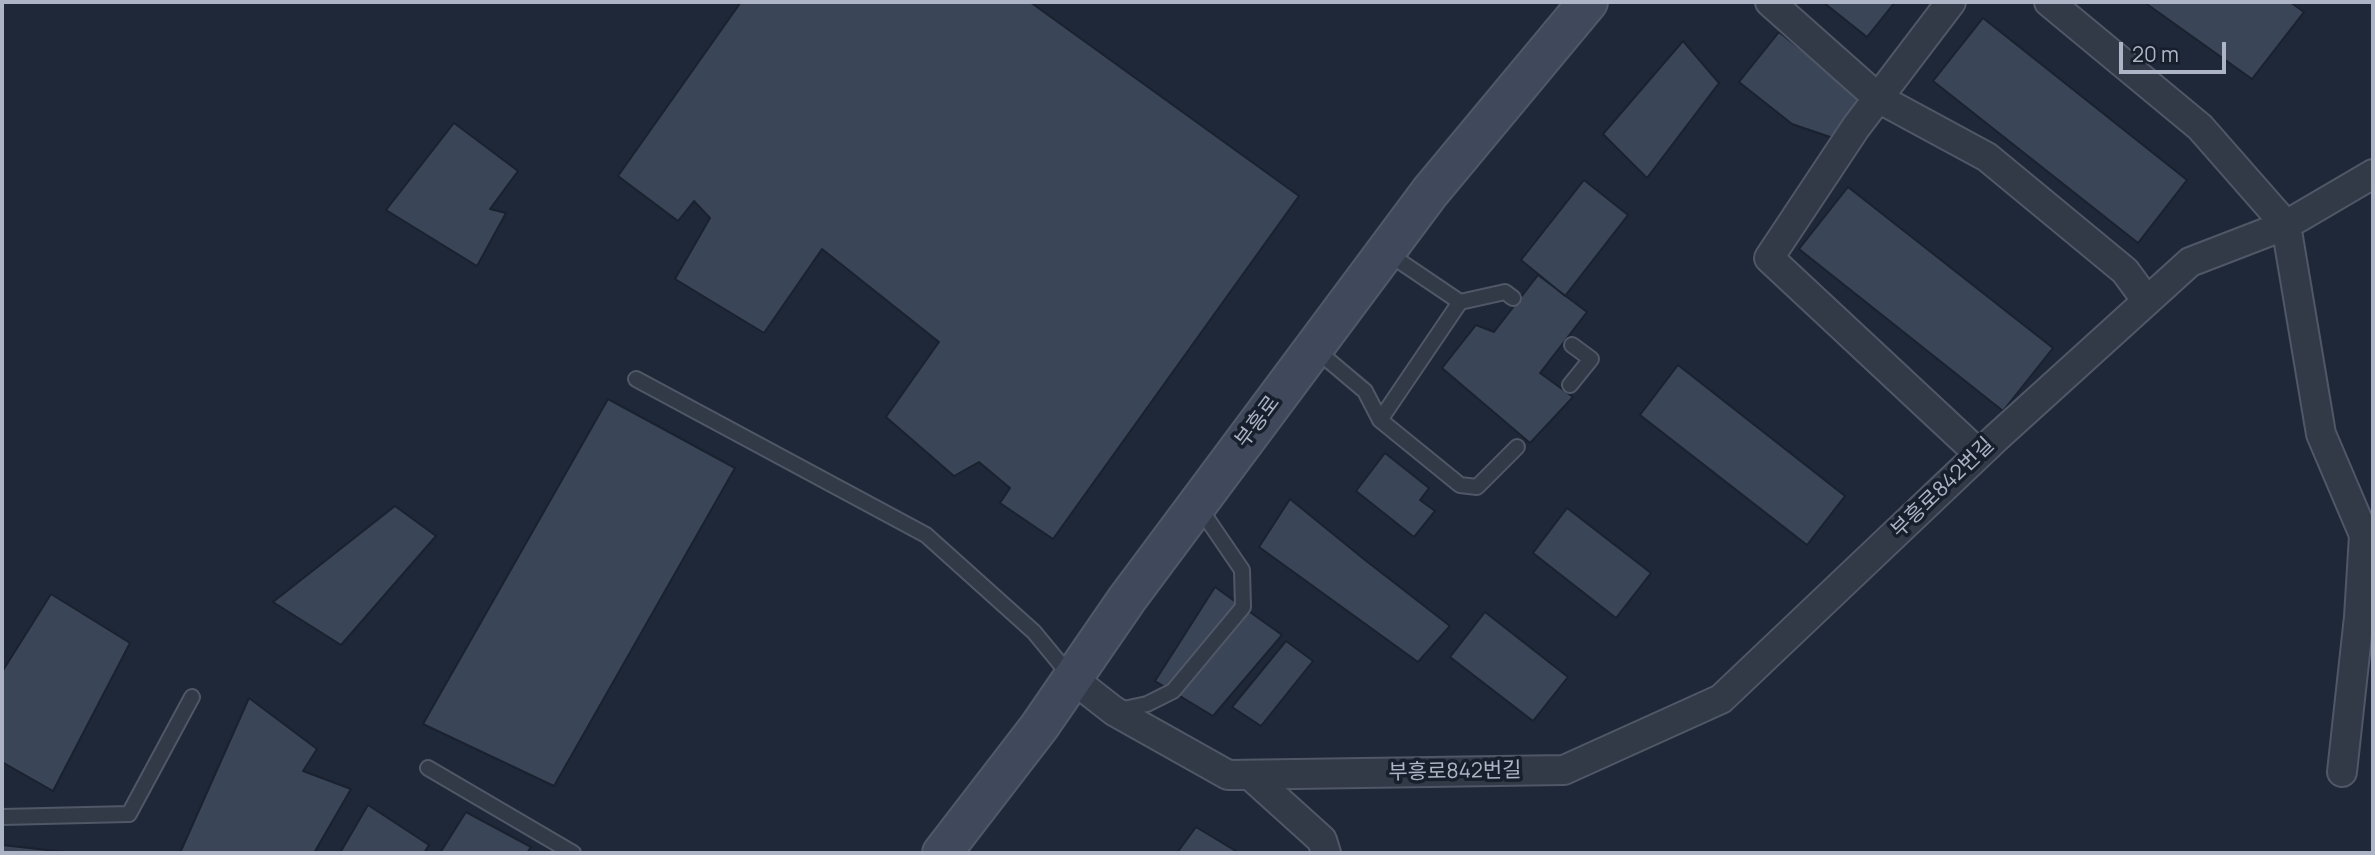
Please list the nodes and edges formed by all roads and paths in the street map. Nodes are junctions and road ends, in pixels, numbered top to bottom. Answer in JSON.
{"nodes":[{"id":1,"x":1588,"y":2,"type":"edge"},
{"id":2,"x":1770,"y":2,"type":"edge"},
{"id":3,"x":1951,"y":2,"type":"edge"},
{"id":4,"x":2049,"y":2,"type":"edge"},
{"id":5,"x":1878,"y":98,"type":"junction"},
{"id":6,"x":2373,"y":174,"type":"edge"},
{"id":7,"x":2286,"y":225,"type":"junction"},
{"id":8,"x":1385,"y":251,"type":"junction"},
{"id":9,"x":1513,"y":298,"type":"dead end"},
{"id":10,"x":2147,"y":301,"type":"junction"},
{"id":11,"x":1460,"y":302,"type":"junction"},
{"id":12,"x":1572,"y":345,"type":"dead end"},
{"id":13,"x":1314,"y":348,"type":"junction"},
{"id":14,"x":636,"y":379,"type":"dead end"},
{"id":15,"x":1570,"y":386,"type":"dead end"},
{"id":16,"x":1380,"y":420,"type":"junction"},
{"id":17,"x":1517,"y":447,"type":"dead end"},
{"id":18,"x":1979,"y":454,"type":"junction"},
{"id":19,"x":1197,"y":505,"type":"junction"},
{"id":20,"x":1073,"y":679,"type":"junction"},
{"id":21,"x":192,"y":697,"type":"dead end"},
{"id":22,"x":1114,"y":711,"type":"junction"},
{"id":23,"x":428,"y":768,"type":"dead end"},
{"id":24,"x":2342,"y":772,"type":"dead end"},
{"id":25,"x":1250,"y":775,"type":"junction"},
{"id":26,"x":2,"y":817,"type":"edge"},
{"id":27,"x":573,"y":853,"type":"edge"},
{"id":28,"x":942,"y":853,"type":"edge"},
{"id":29,"x":1326,"y":853,"type":"edge"}],
"edges":[{"from":1,"to":8,"type":"main road","name":"부흥로"},
{"from":2,"to":5,"type":"street"},
{"from":3,"to":5,"type":"street"},
{"from":4,"to":7,"type":"street"},
{"from":5,"to":10,"type":"street"},
{"from":5,"to":18,"type":"street"},
{"from":6,"to":7,"type":"street","name":"부흥로842번길"},
{"from":7,"to":10,"type":"street","name":"부흥로842번길"},
{"from":7,"to":24,"type":"street"},
{"from":8,"to":11,"type":"lane"},
{"from":8,"to":13,"type":"main road","name":"부흥로"},
{"from":9,"to":11,"type":"lane"},
{"from":10,"to":18,"type":"street","name":"부흥로842번길"},
{"from":11,"to":16,"type":"lane"},
{"from":12,"to":15,"type":"lane"},
{"from":13,"to":16,"type":"lane"},
{"from":13,"to":19,"type":"main road","name":"부흥로"},
{"from":14,"to":20,"type":"lane"},
{"from":16,"to":17,"type":"lane"},
{"from":18,"to":25,"type":"street","name":"부흥로842번길"},
{"from":19,"to":20,"type":"main road","name":"부흥로"},
{"from":19,"to":22,"type":"lane"},
{"from":20,"to":22,"type":"street","name":"부흥로842번길"},
{"from":20,"to":28,"type":"main road","name":"부흥로"},
{"from":21,"to":26,"type":"lane"},
{"from":22,"to":25,"type":"street","name":"부흥로842번길"},
{"from":23,"to":27,"type":"lane"},
{"from":25,"to":29,"type":"street"}]}
